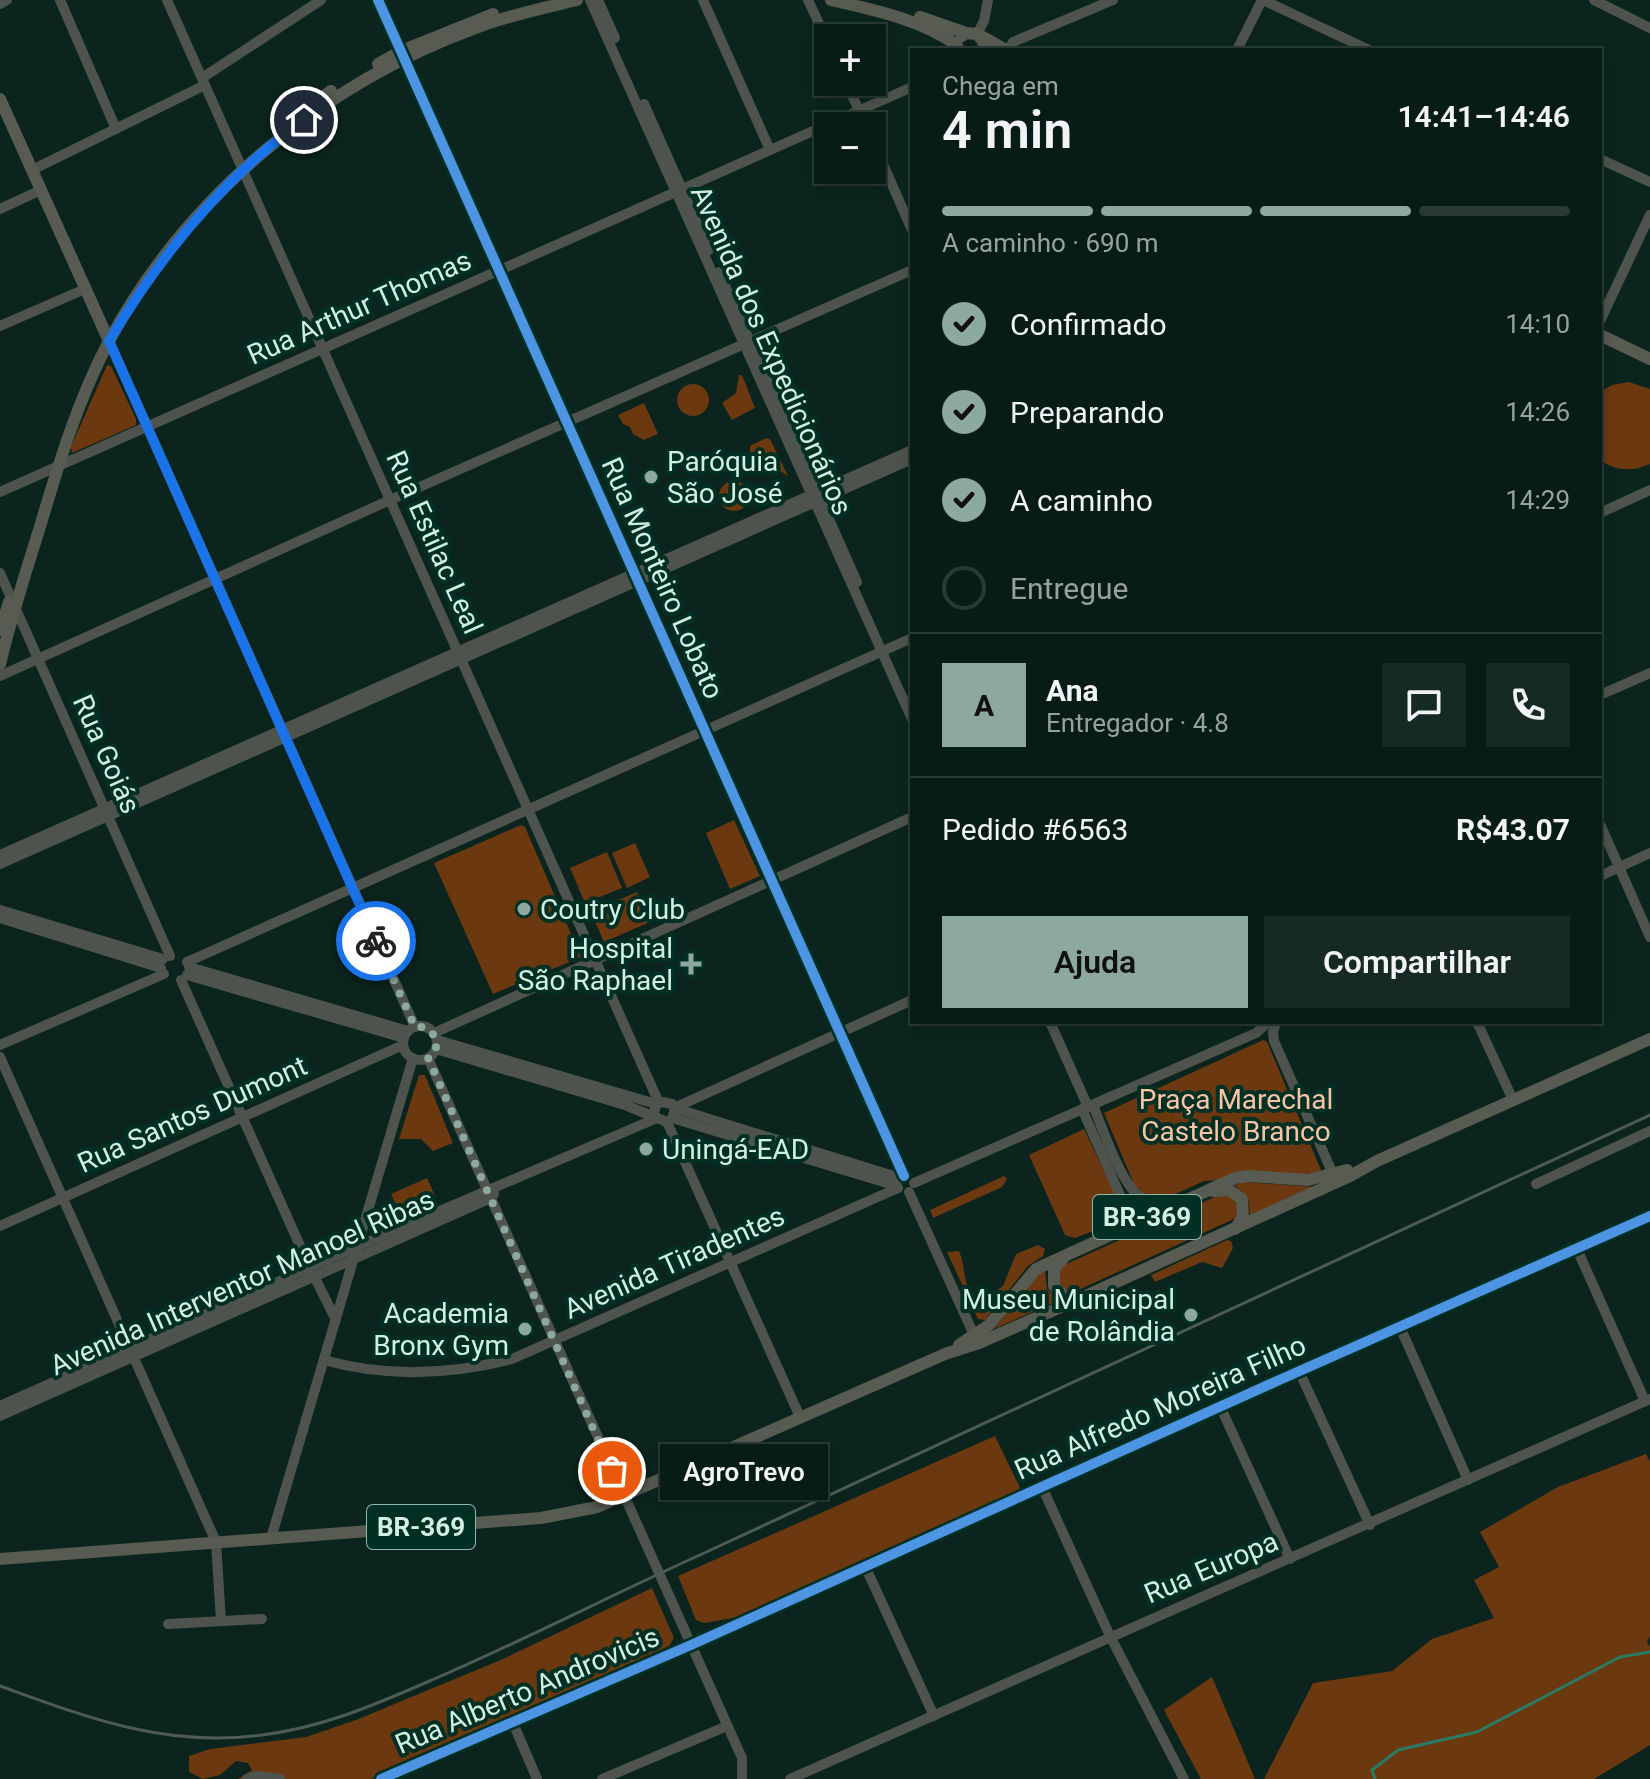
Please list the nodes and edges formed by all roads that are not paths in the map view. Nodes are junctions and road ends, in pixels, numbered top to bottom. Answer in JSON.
{"nodes":[{"id":1,"x":7,"y":0,"type":"edge"},
{"id":2,"x":60,"y":0,"type":"edge"},
{"id":3,"x":167,"y":0,"type":"edge"},
{"id":4,"x":321,"y":0,"type":"edge"},
{"id":5,"x":378,"y":0,"type":"edge"},
{"id":6,"x":542,"y":0,"type":"edge"},
{"id":7,"x":577,"y":0,"type":"edge"},
{"id":8,"x":590,"y":0,"type":"edge"},
{"id":9,"x":598,"y":0,"type":"edge"},
{"id":10,"x":703,"y":0,"type":"edge"},
{"id":11,"x":808,"y":0,"type":"edge"},
{"id":12,"x":831,"y":0,"type":"edge"},
{"id":13,"x":862,"y":0,"type":"edge"},
{"id":14,"x":988,"y":0,"type":"edge"},
{"id":15,"x":1113,"y":0,"type":"edge"},
{"id":16,"x":1594,"y":0,"type":"edge"},
{"id":17,"x":1268,"y":1,"type":"edge"},
{"id":18,"x":0,"y":4,"type":"edge"},
{"id":19,"x":878,"y":8,"type":"junction"},
{"id":20,"x":476,"y":23,"type":"junction"},
{"id":21,"x":819,"y":24,"type":"edge"},
{"id":22,"x":1650,"y":28,"type":"edge"},
{"id":23,"x":972,"y":33,"type":"junction"},
{"id":24,"x":958,"y":47,"type":"edge"},
{"id":25,"x":983,"y":48,"type":"edge"},
{"id":26,"x":1003,"y":48,"type":"edge"},
{"id":27,"x":1008,"y":48,"type":"edge"},
{"id":28,"x":1238,"y":48,"type":"edge"},
{"id":29,"x":1365,"y":48,"type":"edge"},
{"id":30,"x":403,"y":54,"type":"junction"},
{"id":31,"x":628,"y":77,"type":"junction"},
{"id":32,"x":204,"y":82,"type":"junction"},
{"id":33,"x":910,"y":88,"type":"edge"},
{"id":34,"x":852,"y":96,"type":"edge"},
{"id":35,"x":0,"y":99,"type":"edge"},
{"id":36,"x":859,"y":110,"type":"junction"},
{"id":37,"x":116,"y":129,"type":"junction"},
{"id":38,"x":770,"y":150,"type":"junction"},
{"id":39,"x":1602,"y":160,"type":"edge"},
{"id":40,"x":241,"y":166,"type":"junction"},
{"id":41,"x":32,"y":170,"type":"junction"},
{"id":42,"x":886,"y":171,"type":"edge"},
{"id":43,"x":1650,"y":182,"type":"edge"},
{"id":44,"x":41,"y":190,"type":"junction"},
{"id":45,"x":679,"y":191,"type":"junction"},
{"id":46,"x":0,"y":209,"type":"edge"},
{"id":47,"x":1650,"y":215,"type":"edge"},
{"id":48,"x":910,"y":225,"type":"edge"},
{"id":49,"x":500,"y":271,"type":"junction"},
{"id":50,"x":910,"y":271,"type":"edge"},
{"id":51,"x":85,"y":289,"type":"junction"},
{"id":52,"x":1602,"y":317,"type":"edge"},
{"id":53,"x":0,"y":326,"type":"edge"},
{"id":54,"x":1602,"y":336,"type":"edge"},
{"id":55,"x":108,"y":337,"type":"junction"},
{"id":56,"x":747,"y":342,"type":"junction"},
{"id":57,"x":1602,"y":343,"type":"edge"},
{"id":58,"x":323,"y":349,"type":"junction"},
{"id":59,"x":1650,"y":359,"type":"edge"},
{"id":60,"x":1650,"y":366,"type":"edge"},
{"id":61,"x":566,"y":423,"type":"junction"},
{"id":62,"x":147,"y":428,"type":"junction"},
{"id":63,"x":910,"y":452,"type":"edge"},
{"id":64,"x":910,"y":459,"type":"edge"},
{"id":65,"x":896,"y":462,"type":"junction"},
{"id":66,"x":52,"y":469,"type":"junction"},
{"id":67,"x":1650,"y":490,"type":"edge"},
{"id":68,"x":0,"y":492,"type":"edge"},
{"id":69,"x":815,"y":496,"type":"junction"},
{"id":70,"x":390,"y":500,"type":"junction"},
{"id":71,"x":1602,"y":512,"type":"edge"},
{"id":72,"x":0,"y":573,"type":"edge"},
{"id":73,"x":636,"y":576,"type":"junction"},
{"id":74,"x":215,"y":578,"type":"junction"},
{"id":75,"x":13,"y":602,"type":"junction"},
{"id":76,"x":2,"y":637,"type":"edge"},
{"id":77,"x":910,"y":639,"type":"edge"},
{"id":78,"x":884,"y":651,"type":"junction"},
{"id":79,"x":459,"y":656,"type":"junction"},
{"id":80,"x":39,"y":659,"type":"junction"},
{"id":81,"x":0,"y":664,"type":"edge"},
{"id":82,"x":1650,"y":673,"type":"edge"},
{"id":83,"x":0,"y":676,"type":"edge"},
{"id":84,"x":1602,"y":694,"type":"edge"},
{"id":85,"x":910,"y":701,"type":"edge"},
{"id":86,"x":910,"y":714,"type":"edge"},
{"id":87,"x":705,"y":731,"type":"junction"},
{"id":88,"x":284,"y":734,"type":"junction"},
{"id":89,"x":529,"y":809,"type":"junction"},
{"id":90,"x":107,"y":813,"type":"junction"},
{"id":91,"x":910,"y":818,"type":"edge"},
{"id":92,"x":1602,"y":829,"type":"edge"},
{"id":93,"x":33,"y":845,"type":"junction"},
{"id":94,"x":1650,"y":853,"type":"edge"},
{"id":95,"x":0,"y":855,"type":"edge"},
{"id":96,"x":0,"y":864,"type":"edge"},
{"id":97,"x":1619,"y":867,"type":"junction"},
{"id":98,"x":1602,"y":875,"type":"edge"},
{"id":99,"x":772,"y":881,"type":"junction"},
{"id":100,"x":352,"y":888,"type":"junction"},
{"id":101,"x":0,"y":910,"type":"edge"},
{"id":102,"x":0,"y":918,"type":"edge"},
{"id":103,"x":1650,"y":937,"type":"edge"},
{"id":104,"x":596,"y":960,"type":"junction"},
{"id":105,"x":164,"y":964,"type":"junction"},
{"id":106,"x":186,"y":971,"type":"junction"},
{"id":107,"x":910,"y":1001,"type":"edge"},
{"id":108,"x":1051,"y":1024,"type":"edge"},
{"id":109,"x":1270,"y":1024,"type":"edge"},
{"id":110,"x":1271,"y":1024,"type":"edge"},
{"id":111,"x":1478,"y":1024,"type":"edge"},
{"id":112,"x":840,"y":1033,"type":"junction"},
{"id":113,"x":407,"y":1035,"type":"junction"},
{"id":114,"x":1650,"y":1039,"type":"edge"},
{"id":115,"x":436,"y":1041,"type":"junction"},
{"id":116,"x":0,"y":1045,"type":"edge"},
{"id":117,"x":0,"y":1057,"type":"edge"},
{"id":118,"x":413,"y":1058,"type":"junction"},
{"id":119,"x":428,"y":1058,"type":"junction"},
{"id":120,"x":557,"y":1081,"type":"junction"},
{"id":121,"x":1513,"y":1100,"type":"junction"},
{"id":122,"x":658,"y":1104,"type":"junction"},
{"id":123,"x":1088,"y":1107,"type":"junction"},
{"id":124,"x":668,"y":1116,"type":"junction"},
{"id":125,"x":244,"y":1118,"type":"junction"},
{"id":126,"x":1650,"y":1131,"type":"edge"},
{"id":127,"x":1377,"y":1161,"type":"junction"},
{"id":128,"x":1333,"y":1174,"type":"junction"},
{"id":129,"x":904,"y":1184,"type":"junction"},
{"id":130,"x":1536,"y":1184,"type":"dead end"},
{"id":131,"x":489,"y":1194,"type":"junction"},
{"id":132,"x":1193,"y":1197,"type":"junction"},
{"id":133,"x":63,"y":1198,"type":"junction"},
{"id":134,"x":1176,"y":1204,"type":"junction"},
{"id":135,"x":1650,"y":1216,"type":"edge"},
{"id":136,"x":0,"y":1226,"type":"edge"},
{"id":137,"x":1235,"y":1229,"type":"junction"},
{"id":138,"x":1102,"y":1238,"type":"junction"},
{"id":139,"x":358,"y":1246,"type":"junction"},
{"id":140,"x":1577,"y":1249,"type":"junction"},
{"id":141,"x":1067,"y":1253,"type":"junction"},
{"id":142,"x":354,"y":1258,"type":"junction"},
{"id":143,"x":731,"y":1261,"type":"junction"},
{"id":144,"x":312,"y":1272,"type":"junction"},
{"id":145,"x":1084,"y":1297,"type":"junction"},
{"id":146,"x":336,"y":1320,"type":"junction"},
{"id":147,"x":1400,"y":1327,"type":"junction"},
{"id":148,"x":974,"y":1335,"type":"junction"},
{"id":149,"x":555,"y":1341,"type":"junction"},
{"id":150,"x":952,"y":1350,"type":"junction"},
{"id":151,"x":132,"y":1353,"type":"junction"},
{"id":152,"x":324,"y":1360,"type":"junction"},
{"id":153,"x":1299,"y":1371,"type":"junction"},
{"id":154,"x":1648,"y":1400,"type":"edge"},
{"id":155,"x":0,"y":1406,"type":"edge"},
{"id":156,"x":1220,"y":1406,"type":"junction"},
{"id":157,"x":0,"y":1416,"type":"edge"},
{"id":158,"x":800,"y":1417,"type":"junction"},
{"id":159,"x":1468,"y":1480,"type":"junction"},
{"id":160,"x":1042,"y":1487,"type":"junction"},
{"id":161,"x":624,"y":1497,"type":"junction"},
{"id":162,"x":1370,"y":1525,"type":"junction"},
{"id":163,"x":271,"y":1538,"type":"junction"},
{"id":164,"x":216,"y":1542,"type":"junction"},
{"id":165,"x":0,"y":1559,"type":"edge"},
{"id":166,"x":1290,"y":1559,"type":"junction"},
{"id":167,"x":865,"y":1566,"type":"junction"},
{"id":168,"x":262,"y":1619,"type":"dead end"},
{"id":169,"x":221,"y":1621,"type":"junction"},
{"id":170,"x":168,"y":1624,"type":"dead end"},
{"id":171,"x":1110,"y":1636,"type":"junction"},
{"id":172,"x":691,"y":1645,"type":"junction"},
{"id":173,"x":934,"y":1716,"type":"junction"},
{"id":174,"x":513,"y":1723,"type":"junction"},
{"id":175,"x":727,"y":1726,"type":"junction"},
{"id":176,"x":247,"y":1779,"type":"edge"},
{"id":177,"x":280,"y":1779,"type":"edge"},
{"id":178,"x":381,"y":1779,"type":"edge"},
{"id":179,"x":537,"y":1779,"type":"edge"},
{"id":180,"x":602,"y":1779,"type":"edge"},
{"id":181,"x":742,"y":1779,"type":"edge"},
{"id":182,"x":790,"y":1779,"type":"edge"},
{"id":183,"x":1184,"y":1779,"type":"edge"}],
"edges":[{"from":1,"to":18,"type":"street"},
{"from":2,"to":37,"type":"street"},
{"from":3,"to":32,"type":"street","name":"Rua Estilac Leal"},
{"from":4,"to":32,"type":"street"},
{"from":5,"to":30,"type":"street","name":"Rua Monteiro Lobato"},
{"from":6,"to":20,"type":"main road"},
{"from":7,"to":20,"type":"main road"},
{"from":8,"to":31,"type":"street","name":"Avenida dos Expedicionários"},
{"from":9,"to":31,"type":"street","name":"Avenida dos Expedicionários"},
{"from":10,"to":38,"type":"street"},
{"from":11,"to":21,"type":"street"},
{"from":12,"to":19,"type":"main road"},
{"from":13,"to":19,"type":"main road"},
{"from":14,"to":23,"type":"street"},
{"from":15,"to":27,"type":"street"},
{"from":16,"to":22,"type":"street"},
{"from":17,"to":28,"type":"street"},
{"from":17,"to":29,"type":"street"},
{"from":19,"to":23,"type":"main road"},
{"from":19,"to":24,"type":"main road"},
{"from":20,"to":30,"type":"main road"},
{"from":23,"to":24,"type":"main road"},
{"from":23,"to":25,"type":"main road"},
{"from":23,"to":26,"type":"main road"},
{"from":30,"to":40,"type":"main road"},
{"from":30,"to":49,"type":"street","name":"Rua Monteiro Lobato"},
{"from":31,"to":45,"type":"street","name":"Avenida dos Expedicionários"},
{"from":32,"to":37,"type":"street"},
{"from":32,"to":40,"type":"street","name":"Rua Estilac Leal"},
{"from":33,"to":36,"type":"street","name":"Rua Arthur Thomas"},
{"from":34,"to":36,"type":"street"},
{"from":35,"to":41,"type":"main road"},
{"from":36,"to":38,"type":"street","name":"Rua Arthur Thomas"},
{"from":37,"to":41,"type":"street"},
{"from":38,"to":45,"type":"street","name":"Rua Arthur Thomas"},
{"from":39,"to":43,"type":"street"},
{"from":40,"to":55,"type":"main road"},
{"from":40,"to":58,"type":"street","name":"Rua Estilac Leal"},
{"from":41,"to":44,"type":"main road"},
{"from":42,"to":48,"type":"street"},
{"from":44,"to":46,"type":"street"},
{"from":44,"to":51,"type":"main road"},
{"from":45,"to":49,"type":"street","name":"Rua Arthur Thomas"},
{"from":45,"to":56,"type":"street","name":"Avenida dos Expedicionários"},
{"from":47,"to":52,"type":"street"},
{"from":49,"to":58,"type":"street","name":"Rua Arthur Thomas"},
{"from":49,"to":61,"type":"street","name":"Rua Monteiro Lobato"},
{"from":50,"to":56,"type":"street"},
{"from":51,"to":53,"type":"street"},
{"from":51,"to":55,"type":"main road"},
{"from":54,"to":59,"type":"main road"},
{"from":55,"to":62,"type":"street"},
{"from":55,"to":66,"type":"main road"},
{"from":56,"to":61,"type":"street"},
{"from":56,"to":69,"type":"street","name":"Avenida dos Expedicionários"},
{"from":57,"to":60,"type":"main road"},
{"from":58,"to":62,"type":"street","name":"Rua Arthur Thomas"},
{"from":58,"to":70,"type":"street","name":"Rua Estilac Leal"},
{"from":61,"to":70,"type":"street"},
{"from":61,"to":73,"type":"street","name":"Rua Monteiro Lobato"},
{"from":62,"to":66,"type":"street","name":"Rua Arthur Thomas"},
{"from":62,"to":74,"type":"street"},
{"from":63,"to":65,"type":"street"},
{"from":64,"to":65,"type":"street"},
{"from":65,"to":69,"type":"street"},
{"from":66,"to":68,"type":"street","name":"Rua Arthur Thomas"},
{"from":66,"to":75,"type":"main road"},
{"from":67,"to":71,"type":"street"},
{"from":69,"to":73,"type":"street"},
{"from":69,"to":78,"type":"street","name":"Avenida dos Expedicionários"},
{"from":70,"to":74,"type":"street"},
{"from":70,"to":79,"type":"street","name":"Rua Estilac Leal"},
{"from":72,"to":75,"type":"street","name":"Rua Goiás"},
{"from":73,"to":79,"type":"street"},
{"from":73,"to":87,"type":"street","name":"Rua Monteiro Lobato"},
{"from":74,"to":80,"type":"street"},
{"from":74,"to":88,"type":"street"},
{"from":75,"to":76,"type":"main road"},
{"from":75,"to":80,"type":"street","name":"Rua Goiás"},
{"from":76,"to":81,"type":"main road"},
{"from":77,"to":78,"type":"street"},
{"from":78,"to":85,"type":"street","name":"Avenida dos Expedicionários"},
{"from":78,"to":86,"type":"street","name":"Avenida dos Expedicionários"},
{"from":78,"to":87,"type":"street"},
{"from":79,"to":88,"type":"street"},
{"from":79,"to":89,"type":"street","name":"Rua Estilac Leal"},
{"from":80,"to":83,"type":"street"},
{"from":80,"to":90,"type":"street","name":"Rua Goiás"},
{"from":82,"to":84,"type":"street"},
{"from":87,"to":89,"type":"street"},
{"from":87,"to":99,"type":"street","name":"Rua Monteiro Lobato"},
{"from":88,"to":90,"type":"street"},
{"from":88,"to":100,"type":"street"},
{"from":89,"to":100,"type":"street"},
{"from":89,"to":104,"type":"street","name":"Rua Estilac Leal"},
{"from":90,"to":93,"type":"street"},
{"from":90,"to":105,"type":"street","name":"Rua Goiás"},
{"from":91,"to":99,"type":"street"},
{"from":92,"to":97,"type":"street"},
{"from":93,"to":95,"type":"street"},
{"from":93,"to":96,"type":"street"},
{"from":94,"to":97,"type":"street"},
{"from":97,"to":98,"type":"street"},
{"from":97,"to":103,"type":"street"},
{"from":99,"to":104,"type":"street"},
{"from":99,"to":112,"type":"street","name":"Rua Monteiro Lobato"},
{"from":100,"to":106,"type":"street"},
{"from":100,"to":113,"type":"street"},
{"from":101,"to":105,"type":"street"},
{"from":102,"to":105,"type":"street"},
{"from":104,"to":115,"type":"street"},
{"from":104,"to":122,"type":"street","name":"Rua Estilac Leal"},
{"from":105,"to":106,"type":"street"},
{"from":105,"to":106,"type":"street"},
{"from":105,"to":116,"type":"street"},
{"from":106,"to":113,"type":"street"},
{"from":106,"to":125,"type":"street"},
{"from":107,"to":112,"type":"street","name":"Avenida Interventor Manoel Ribas"},
{"from":108,"to":123,"type":"street"},
{"from":109,"to":123,"type":"street","name":"Avenida Tiradentes"},
{"from":110,"to":128,"type":"street"},
{"from":111,"to":121,"type":"street"},
{"from":112,"to":124,"type":"street","name":"Avenida Interventor Manoel Ribas"},
{"from":112,"to":129,"type":"street","name":"Rua Monteiro Lobato"},
{"from":113,"to":115,"type":"street"},
{"from":113,"to":118,"type":"street"},
{"from":113,"to":125,"type":"street","name":"Rua Santos Dumont"},
{"from":114,"to":121,"type":"main road","number":"BR-369"},
{"from":115,"to":119,"type":"street"},
{"from":115,"to":120,"type":"street"},
{"from":117,"to":133,"type":"street"},
{"from":118,"to":119,"type":"street"},
{"from":118,"to":139,"type":"street"},
{"from":119,"to":131,"type":"street"},
{"from":120,"to":122,"type":"street"},
{"from":120,"to":124,"type":"street"},
{"from":121,"to":127,"type":"main road","number":"BR-369"},
{"from":122,"to":124,"type":"street","name":"Rua Estilac Leal"},
{"from":122,"to":124,"type":"street"},
{"from":123,"to":129,"type":"street","name":"Avenida Tiradentes"},
{"from":123,"to":134,"type":"street"},
{"from":123,"to":138,"type":"street"},
{"from":124,"to":129,"type":"street"},
{"from":124,"to":131,"type":"street","name":"Avenida Interventor Manoel Ribas"},
{"from":124,"to":143,"type":"street"},
{"from":125,"to":133,"type":"street","name":"Rua Santos Dumont"},
{"from":125,"to":144,"type":"street"},
{"from":126,"to":130,"type":"street"},
{"from":127,"to":128,"type":"main road","number":"BR-369"},
{"from":127,"to":137,"type":"main road","number":"BR-369"},
{"from":128,"to":132,"type":"main road","number":"BR-369"},
{"from":129,"to":143,"type":"street","name":"Avenida Tiradentes"},
{"from":129,"to":148,"type":"street","name":"Rua Monteiro Lobato"},
{"from":131,"to":139,"type":"street","name":"Avenida Interventor Manoel Ribas"},
{"from":131,"to":142,"type":"street","name":"Avenida Interventor Manoel Ribas"},
{"from":131,"to":149,"type":"street"},
{"from":132,"to":134,"type":"main road","number":"BR-369"},
{"from":132,"to":137,"type":"main road"},
{"from":133,"to":136,"type":"street","name":"Rua Santos Dumont"},
{"from":133,"to":151,"type":"street"},
{"from":134,"to":138,"type":"main road","number":"BR-369"},
{"from":135,"to":140,"type":"street","name":"Rua Alfredo Moreira Filho"},
{"from":137,"to":145,"type":"main road","number":"BR-369"},
{"from":138,"to":141,"type":"main road","number":"BR-369"},
{"from":139,"to":142,"type":"street"},
{"from":139,"to":144,"type":"street","name":"Avenida Interventor Manoel Ribas"},
{"from":140,"to":147,"type":"street","name":"Rua Alfredo Moreira Filho"},
{"from":140,"to":154,"type":"street"},
{"from":141,"to":145,"type":"main road"},
{"from":141,"to":148,"type":"main road","number":"BR-369"},
{"from":142,"to":144,"type":"street","name":"Avenida Interventor Manoel Ribas"},
{"from":142,"to":146,"type":"street"},
{"from":143,"to":149,"type":"street","name":"Avenida Tiradentes"},
{"from":143,"to":158,"type":"street"},
{"from":144,"to":146,"type":"street"},
{"from":144,"to":151,"type":"street","name":"Avenida Interventor Manoel Ribas"},
{"from":145,"to":150,"type":"main road","number":"BR-369"},
{"from":146,"to":152,"type":"street"},
{"from":147,"to":153,"type":"street","name":"Rua Alfredo Moreira Filho"},
{"from":147,"to":159,"type":"street"},
{"from":148,"to":150,"type":"main road","number":"BR-369"},
{"from":149,"to":152,"type":"street","name":"Avenida Tiradentes"},
{"from":149,"to":161,"type":"street"},
{"from":150,"to":158,"type":"main road","number":"BR-369"},
{"from":151,"to":155,"type":"street","name":"Avenida Interventor Manoel Ribas"},
{"from":151,"to":157,"type":"street","name":"Avenida Interventor Manoel Ribas"},
{"from":151,"to":164,"type":"street"},
{"from":152,"to":163,"type":"street"},
{"from":153,"to":156,"type":"street","name":"Rua Alfredo Moreira Filho"},
{"from":153,"to":162,"type":"street"},
{"from":154,"to":159,"type":"street","name":"Rua Europa"},
{"from":156,"to":160,"type":"street","name":"Rua Alfredo Moreira Filho"},
{"from":156,"to":166,"type":"street"},
{"from":158,"to":161,"type":"main road","number":"BR-369"},
{"from":159,"to":162,"type":"street","name":"Rua Europa"},
{"from":160,"to":167,"type":"street","name":"Rua Alfredo Moreira Filho"},
{"from":160,"to":171,"type":"street"},
{"from":161,"to":163,"type":"main road","number":"BR-369"},
{"from":161,"to":172,"type":"street"},
{"from":162,"to":166,"type":"street","name":"Rua Europa"},
{"from":163,"to":164,"type":"main road","number":"BR-369"},
{"from":164,"to":165,"type":"main road","number":"BR-369"},
{"from":164,"to":169,"type":"street"},
{"from":166,"to":171,"type":"street","name":"Rua Europa"},
{"from":167,"to":172,"type":"street","name":"Rua Alfredo Moreira Filho"},
{"from":167,"to":173,"type":"street"},
{"from":168,"to":169,"type":"street"},
{"from":169,"to":170,"type":"street"},
{"from":171,"to":173,"type":"street","name":"Rua Europa"},
{"from":171,"to":183,"type":"street"},
{"from":172,"to":174,"type":"street","name":"Rua Alberto Androvicis"},
{"from":172,"to":175,"type":"street"},
{"from":173,"to":182,"type":"street","name":"Rua Europa"},
{"from":174,"to":178,"type":"street","name":"Rua Alberto Androvicis"},
{"from":174,"to":179,"type":"street"},
{"from":175,"to":180,"type":"street"},
{"from":175,"to":181,"type":"street"},
{"from":176,"to":177,"type":"street"}]}
